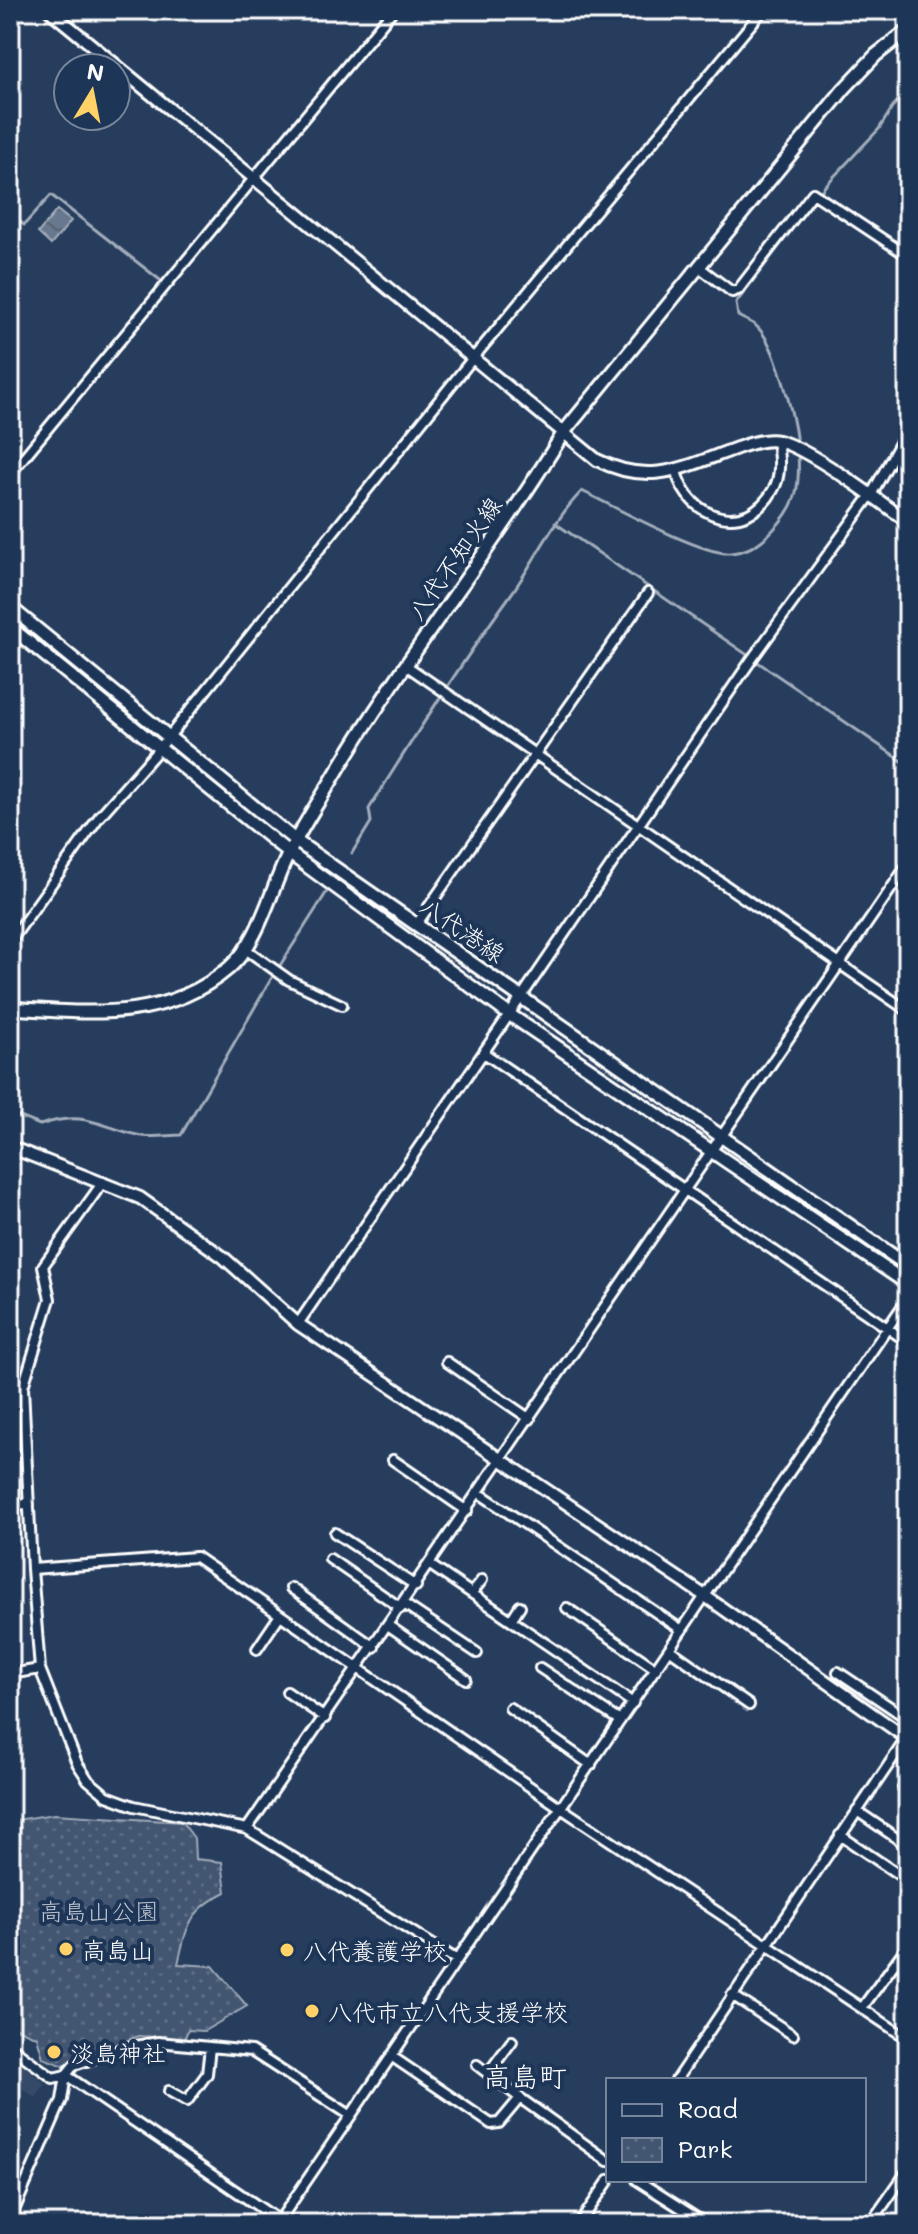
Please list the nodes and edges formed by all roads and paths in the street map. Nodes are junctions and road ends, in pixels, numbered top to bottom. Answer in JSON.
{"nodes":[{"id":1,"x":49,"y":10,"type":"edge"},
{"id":2,"x":393,"y":10,"type":"edge"},
{"id":3,"x":763,"y":10,"type":"edge"},
{"id":4,"x":908,"y":30,"type":"edge"},
{"id":5,"x":256,"y":179,"type":"junction"},
{"id":6,"x":908,"y":256,"type":"edge"},
{"id":7,"x":699,"y":267,"type":"junction"},
{"id":8,"x":474,"y":357,"type":"junction"},
{"id":9,"x":908,"y":429,"type":"edge"},
{"id":10,"x":564,"y":432,"type":"junction"},
{"id":11,"x":785,"y":444,"type":"junction"},
{"id":12,"x":676,"y":471,"type":"junction"},
{"id":13,"x":10,"y":474,"type":"edge"},
{"id":14,"x":871,"y":495,"type":"junction"},
{"id":15,"x":908,"y":522,"type":"edge"},
{"id":16,"x":648,"y":593,"type":"dead end"},
{"id":17,"x":10,"y":607,"type":"edge"},
{"id":18,"x":10,"y":627,"type":"edge"},
{"id":19,"x":407,"y":666,"type":"junction"},
{"id":20,"x":169,"y":736,"type":"junction"},
{"id":21,"x":159,"y":749,"type":"junction"},
{"id":22,"x":534,"y":756,"type":"junction"},
{"id":23,"x":638,"y":825,"type":"junction"},
{"id":24,"x":296,"y":841,"type":"junction"},
{"id":25,"x":289,"y":853,"type":"junction"},
{"id":26,"x":908,"y":864,"type":"edge"},
{"id":27,"x":416,"y":925,"type":"junction"},
{"id":28,"x":10,"y":942,"type":"edge"},
{"id":29,"x":244,"y":948,"type":"junction"},
{"id":30,"x":838,"y":964,"type":"junction"},
{"id":31,"x":523,"y":996,"type":"junction"},
{"id":32,"x":342,"y":1005,"type":"dead end"},
{"id":33,"x":10,"y":1008,"type":"edge"},
{"id":34,"x":908,"y":1011,"type":"edge"},
{"id":35,"x":510,"y":1015,"type":"junction"},
{"id":36,"x":484,"y":1053,"type":"junction"},
{"id":37,"x":721,"y":1137,"type":"junction"},
{"id":38,"x":10,"y":1147,"type":"edge"},
{"id":39,"x":711,"y":1151,"type":"junction"},
{"id":40,"x":103,"y":1182,"type":"junction"},
{"id":41,"x":685,"y":1190,"type":"junction"},
{"id":42,"x":908,"y":1266,"type":"edge"},
{"id":43,"x":908,"y":1284,"type":"edge"},
{"id":44,"x":908,"y":1298,"type":"edge"},
{"id":45,"x":298,"y":1324,"type":"junction"},
{"id":46,"x":887,"y":1328,"type":"junction"},
{"id":47,"x":908,"y":1342,"type":"edge"},
{"id":48,"x":447,"y":1362,"type":"dead end"},
{"id":49,"x":530,"y":1419,"type":"junction"},
{"id":50,"x":503,"y":1459,"type":"junction"},
{"id":51,"x":393,"y":1460,"type":"dead end"},
{"id":52,"x":479,"y":1493,"type":"junction"},
{"id":53,"x":29,"y":1504,"type":"junction"},
{"id":54,"x":10,"y":1505,"type":"edge"},
{"id":55,"x":467,"y":1511,"type":"junction"},
{"id":56,"x":335,"y":1533,"type":"dead end"},
{"id":57,"x":330,"y":1559,"type":"dead end"},
{"id":58,"x":430,"y":1565,"type":"junction"},
{"id":59,"x":32,"y":1569,"type":"junction"},
{"id":60,"x":482,"y":1580,"type":"dead end"},
{"id":61,"x":416,"y":1586,"type":"junction"},
{"id":62,"x":291,"y":1588,"type":"dead end"},
{"id":63,"x":472,"y":1593,"type":"junction"},
{"id":64,"x":705,"y":1596,"type":"junction"},
{"id":65,"x":402,"y":1606,"type":"junction"},
{"id":66,"x":520,"y":1606,"type":"dead end"},
{"id":67,"x":567,"y":1608,"type":"dead end"},
{"id":68,"x":280,"y":1615,"type":"junction"},
{"id":69,"x":511,"y":1620,"type":"junction"},
{"id":70,"x":389,"y":1626,"type":"junction"},
{"id":71,"x":682,"y":1630,"type":"junction"},
{"id":72,"x":374,"y":1647,"type":"junction"},
{"id":73,"x":257,"y":1649,"type":"dead end"},
{"id":74,"x":669,"y":1649,"type":"junction"},
{"id":75,"x":477,"y":1653,"type":"dead end"},
{"id":76,"x":540,"y":1668,"type":"dead end"},
{"id":77,"x":40,"y":1669,"type":"junction"},
{"id":78,"x":656,"y":1669,"type":"junction"},
{"id":79,"x":359,"y":1670,"type":"junction"},
{"id":80,"x":838,"y":1672,"type":"dead end"},
{"id":81,"x":10,"y":1674,"type":"edge"},
{"id":82,"x":466,"y":1679,"type":"dead end"},
{"id":83,"x":287,"y":1692,"type":"dead end"},
{"id":84,"x":633,"y":1703,"type":"junction"},
{"id":85,"x":749,"y":1705,"type":"dead end"},
{"id":86,"x":510,"y":1708,"type":"dead end"},
{"id":87,"x":325,"y":1718,"type":"junction"},
{"id":88,"x":908,"y":1719,"type":"edge"},
{"id":89,"x":620,"y":1721,"type":"junction"},
{"id":90,"x":908,"y":1737,"type":"edge"},
{"id":91,"x":591,"y":1765,"type":"junction"},
{"id":92,"x":908,"y":1781,"type":"edge"},
{"id":93,"x":908,"y":1791,"type":"edge"},
{"id":94,"x":561,"y":1808,"type":"junction"},
{"id":95,"x":857,"y":1811,"type":"junction"},
{"id":96,"x":247,"y":1829,"type":"junction"},
{"id":97,"x":840,"y":1835,"type":"junction"},
{"id":98,"x":908,"y":1846,"type":"edge"},
{"id":99,"x":908,"y":1881,"type":"edge"},
{"id":100,"x":766,"y":1944,"type":"junction"},
{"id":101,"x":908,"y":1945,"type":"edge"},
{"id":102,"x":457,"y":1960,"type":"junction"},
{"id":103,"x":732,"y":1995,"type":"junction"},
{"id":104,"x":862,"y":2008,"type":"junction"},
{"id":105,"x":793,"y":2035,"type":"dead end"},
{"id":106,"x":908,"y":2039,"type":"edge"},
{"id":107,"x":512,"y":2041,"type":"dead end"},
{"id":108,"x":10,"y":2046,"type":"edge"},
{"id":109,"x":210,"y":2047,"type":"junction"},
{"id":110,"x":391,"y":2056,"type":"junction"},
{"id":111,"x":477,"y":2065,"type":"dead end"},
{"id":112,"x":489,"y":2072,"type":"junction"},
{"id":113,"x":66,"y":2075,"type":"junction"},
{"id":114,"x":677,"y":2078,"type":"edge"},
{"id":115,"x":169,"y":2091,"type":"dead end"},
{"id":116,"x":520,"y":2098,"type":"junction"},
{"id":117,"x":350,"y":2115,"type":"junction"},
{"id":118,"x":606,"y":2160,"type":"edge"},
{"id":119,"x":908,"y":2170,"type":"edge"},
{"id":120,"x":608,"y":2182,"type":"edge"},
{"id":121,"x":640,"y":2182,"type":"edge"},
{"id":122,"x":10,"y":2210,"type":"edge"},
{"id":123,"x":280,"y":2223,"type":"edge"},
{"id":124,"x":579,"y":2224,"type":"edge"},
{"id":125,"x":706,"y":2224,"type":"edge"},
{"id":126,"x":870,"y":2224,"type":"edge"}],
"edges":[{"from":1,"to":5,"type":"street"},
{"from":2,"to":5,"type":"street"},
{"from":3,"to":8,"type":"street"},
{"from":4,"to":7,"type":"main road","name":"八代不知火線"},
{"from":5,"to":8,"type":"street"},
{"from":5,"to":13,"type":"street"},
{"from":6,"to":7,"type":"street"},
{"from":7,"to":10,"type":"main road","name":"八代不知火線"},
{"from":8,"to":10,"type":"street"},
{"from":8,"to":20,"type":"street"},
{"from":9,"to":14,"type":"street"},
{"from":10,"to":12,"type":"street"},
{"from":10,"to":19,"type":"main road","name":"八代不知火線"},
{"from":11,"to":12,"type":"street"},
{"from":11,"to":12,"type":"street"},
{"from":11,"to":14,"type":"street"},
{"from":14,"to":15,"type":"street"},
{"from":14,"to":23,"type":"street"},
{"from":16,"to":22,"type":"street"},
{"from":17,"to":20,"type":"main road","name":"八代港線"},
{"from":18,"to":21,"type":"main road","name":"八代港線"},
{"from":19,"to":22,"type":"street"},
{"from":19,"to":24,"type":"main road","name":"八代不知火線"},
{"from":20,"to":21,"type":"street"},
{"from":20,"to":24,"type":"main road","name":"八代港線"},
{"from":21,"to":25,"type":"main road","name":"八代港線"},
{"from":21,"to":28,"type":"street"},
{"from":22,"to":23,"type":"street"},
{"from":22,"to":27,"type":"street"},
{"from":23,"to":30,"type":"street"},
{"from":23,"to":31,"type":"street"},
{"from":24,"to":25,"type":"main road","name":"八代不知火線"},
{"from":24,"to":27,"type":"main road","name":"八代港線"},
{"from":25,"to":29,"type":"main road","name":"八代不知火線"},
{"from":25,"to":35,"type":"main road","name":"八代港線"},
{"from":26,"to":30,"type":"street"},
{"from":27,"to":31,"type":"main road","name":"八代港線"},
{"from":29,"to":32,"type":"street"},
{"from":29,"to":33,"type":"main road","name":"八代不知火線"},
{"from":30,"to":34,"type":"street"},
{"from":30,"to":37,"type":"street"},
{"from":31,"to":35,"type":"street"},
{"from":31,"to":37,"type":"main road","name":"八代港線"},
{"from":35,"to":36,"type":"street"},
{"from":35,"to":39,"type":"main road","name":"八代港線"},
{"from":36,"to":41,"type":"street"},
{"from":36,"to":45,"type":"street"},
{"from":37,"to":39,"type":"street"},
{"from":37,"to":42,"type":"main road","name":"八代港線"},
{"from":38,"to":40,"type":"street"},
{"from":39,"to":41,"type":"street"},
{"from":39,"to":43,"type":"main road","name":"八代港線"},
{"from":40,"to":45,"type":"street"},
{"from":40,"to":53,"type":"street"},
{"from":41,"to":46,"type":"street"},
{"from":41,"to":49,"type":"street"},
{"from":44,"to":46,"type":"street"},
{"from":45,"to":50,"type":"street"},
{"from":46,"to":47,"type":"street"},
{"from":46,"to":64,"type":"street"},
{"from":48,"to":49,"type":"street"},
{"from":49,"to":50,"type":"street"},
{"from":50,"to":52,"type":"street"},
{"from":50,"to":64,"type":"street"},
{"from":51,"to":55,"type":"street"},
{"from":52,"to":55,"type":"street"},
{"from":52,"to":71,"type":"street"},
{"from":53,"to":54,"type":"street"},
{"from":53,"to":59,"type":"street"},
{"from":55,"to":58,"type":"street"},
{"from":56,"to":61,"type":"street"},
{"from":57,"to":65,"type":"street"},
{"from":58,"to":61,"type":"street"},
{"from":58,"to":63,"type":"street"},
{"from":59,"to":68,"type":"street"},
{"from":59,"to":77,"type":"street"},
{"from":60,"to":63,"type":"street"},
{"from":61,"to":65,"type":"street"},
{"from":62,"to":72,"type":"street"},
{"from":63,"to":69,"type":"street"},
{"from":64,"to":71,"type":"street"},
{"from":64,"to":90,"type":"street"},
{"from":65,"to":70,"type":"street"},
{"from":65,"to":75,"type":"street"},
{"from":66,"to":69,"type":"street"},
{"from":67,"to":78,"type":"street"},
{"from":68,"to":73,"type":"street"},
{"from":68,"to":79,"type":"street"},
{"from":69,"to":84,"type":"street"},
{"from":70,"to":72,"type":"street"},
{"from":70,"to":82,"type":"street"},
{"from":71,"to":74,"type":"street"},
{"from":72,"to":79,"type":"street"},
{"from":74,"to":78,"type":"street"},
{"from":74,"to":85,"type":"street"},
{"from":76,"to":89,"type":"street"},
{"from":77,"to":81,"type":"street"},
{"from":77,"to":96,"type":"street"},
{"from":78,"to":84,"type":"street"},
{"from":79,"to":87,"type":"street"},
{"from":79,"to":94,"type":"street"},
{"from":80,"to":88,"type":"street"},
{"from":83,"to":87,"type":"street"},
{"from":84,"to":89,"type":"street"},
{"from":86,"to":91,"type":"street"},
{"from":87,"to":96,"type":"street"},
{"from":89,"to":91,"type":"street"},
{"from":90,"to":95,"type":"street"},
{"from":91,"to":94,"type":"street"},
{"from":92,"to":93,"type":"street"},
{"from":94,"to":100,"type":"street"},
{"from":94,"to":102,"type":"street"},
{"from":95,"to":97,"type":"street"},
{"from":95,"to":98,"type":"street"},
{"from":96,"to":102,"type":"street"},
{"from":97,"to":99,"type":"street"},
{"from":97,"to":100,"type":"street"},
{"from":100,"to":103,"type":"street"},
{"from":100,"to":104,"type":"street"},
{"from":101,"to":104,"type":"street"},
{"from":102,"to":110,"type":"street"},
{"from":103,"to":105,"type":"street"},
{"from":103,"to":114,"type":"street"},
{"from":104,"to":106,"type":"street"},
{"from":107,"to":112,"type":"street"},
{"from":108,"to":113,"type":"street"},
{"from":109,"to":113,"type":"street"},
{"from":109,"to":115,"type":"street"},
{"from":109,"to":117,"type":"street"},
{"from":110,"to":116,"type":"street"},
{"from":110,"to":117,"type":"street"},
{"from":111,"to":112,"type":"street"},
{"from":112,"to":116,"type":"street"},
{"from":113,"to":122,"type":"street"},
{"from":113,"to":123,"type":"street"},
{"from":116,"to":118,"type":"street"},
{"from":117,"to":123,"type":"street"},
{"from":119,"to":126,"type":"street"},
{"from":120,"to":124,"type":"street"},
{"from":121,"to":125,"type":"street"}]}
